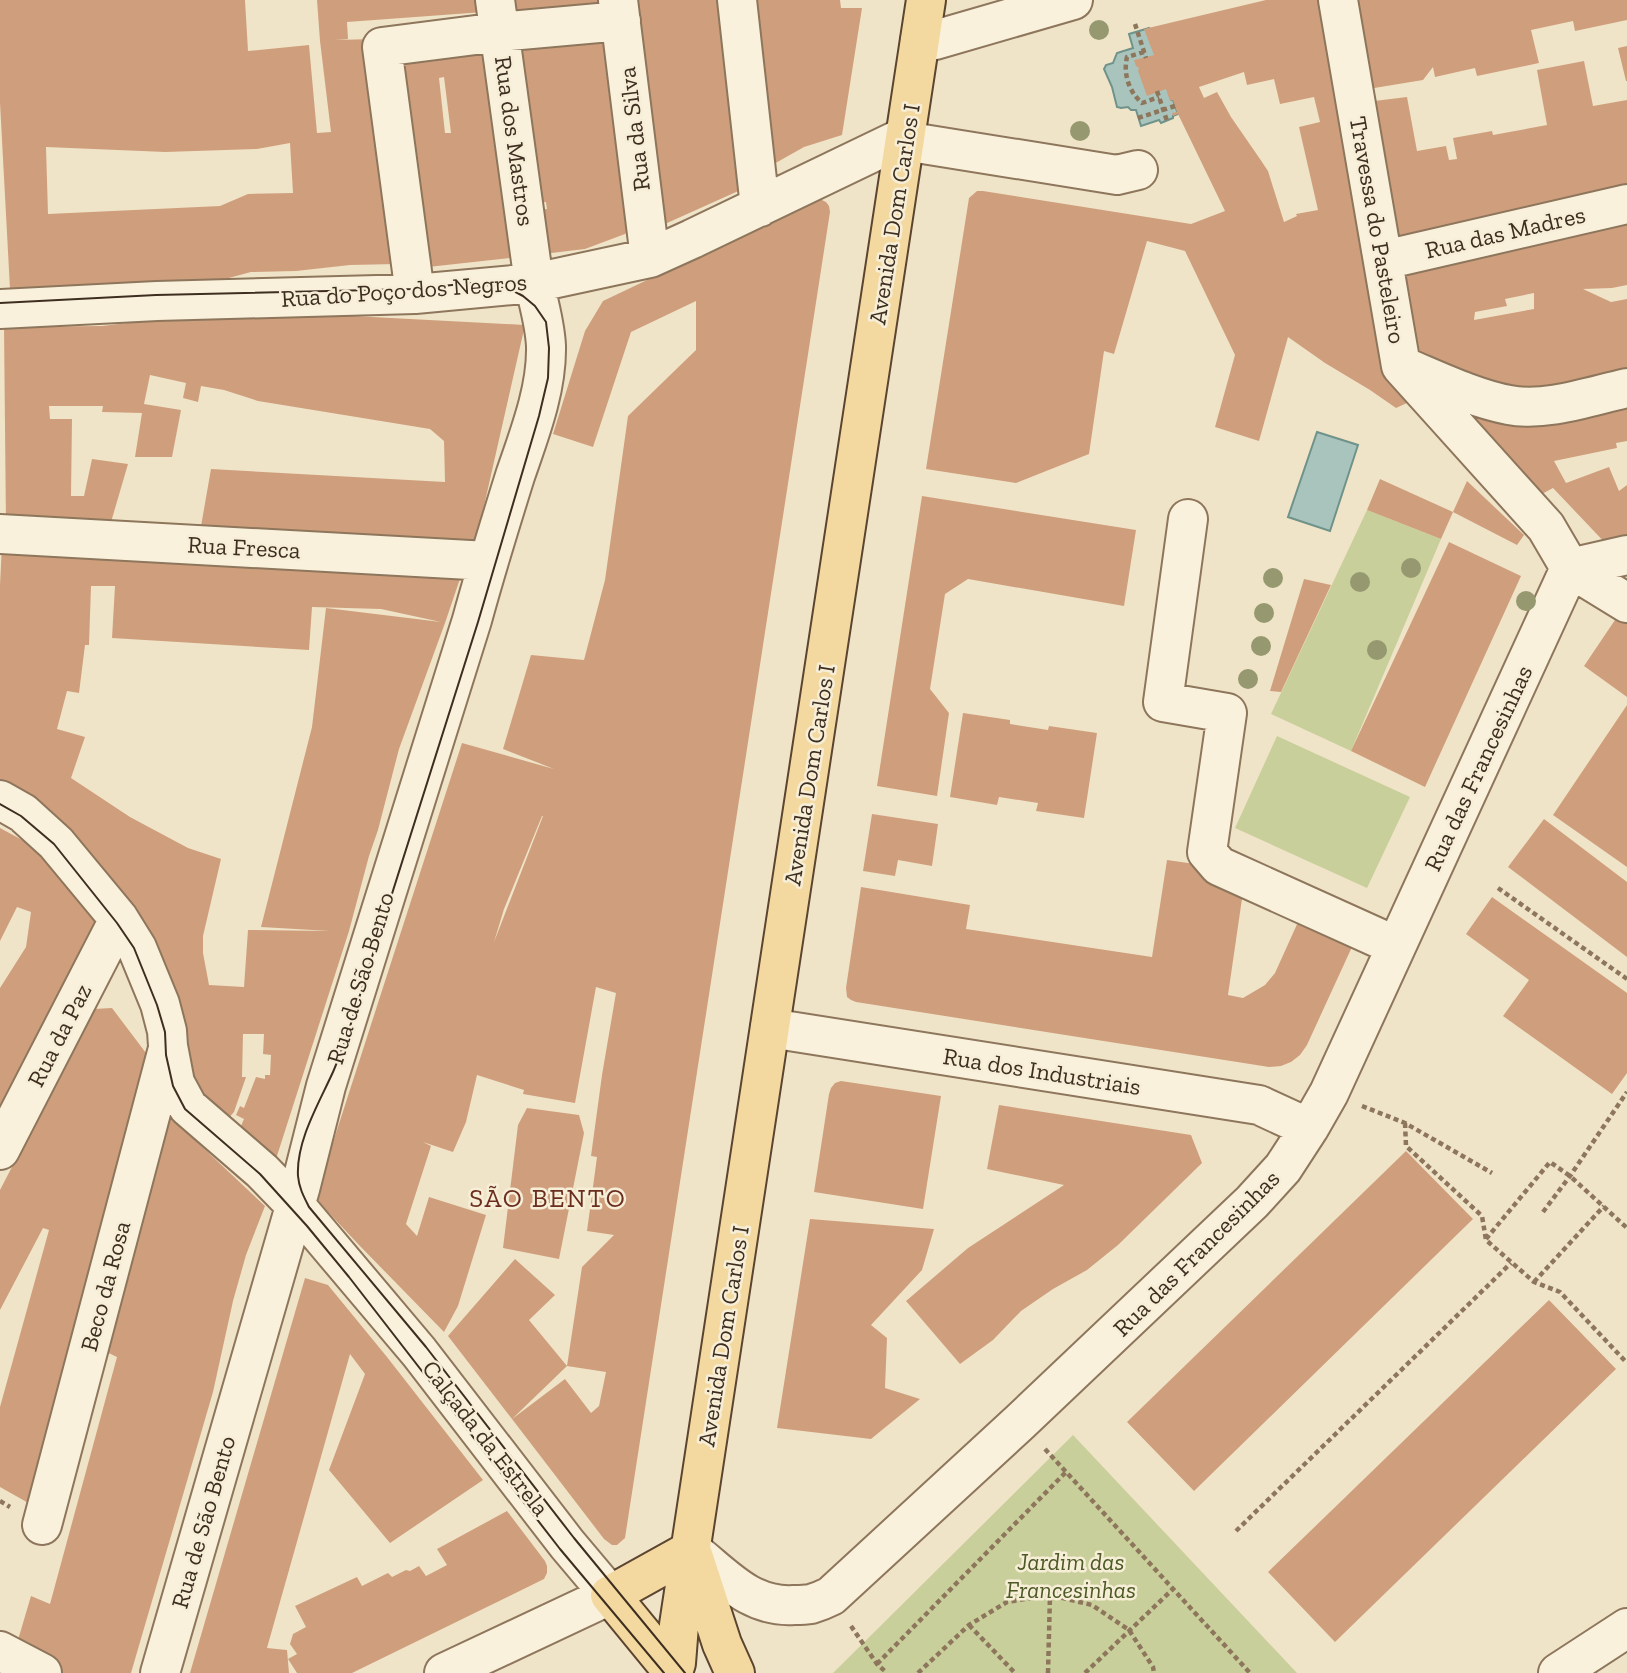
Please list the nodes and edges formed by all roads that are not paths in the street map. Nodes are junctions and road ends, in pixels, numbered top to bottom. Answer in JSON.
{"nodes":[{"id":1,"x":737,"y":0,"type":"edge"},
{"id":2,"x":926,"y":0,"type":"edge"},
{"id":3,"x":1073,"y":0,"type":"edge"},
{"id":4,"x":1338,"y":0,"type":"edge"},
{"id":5,"x":620,"y":10,"type":"edge"},
{"id":6,"x":497,"y":16,"type":"edge"},
{"id":7,"x":920,"y":41,"type":"junction"},
{"id":8,"x":905,"y":142,"type":"junction"},
{"id":9,"x":1138,"y":170,"type":"dead end"},
{"id":10,"x":1627,"y":204,"type":"edge"},
{"id":11,"x":760,"y":207,"type":"junction"},
{"id":12,"x":650,"y":258,"type":"junction"},
{"id":13,"x":1384,"y":260,"type":"junction"},
{"id":14,"x":534,"y":283,"type":"junction"},
{"id":15,"x":415,"y":294,"type":"junction"},
{"id":16,"x":0,"y":309,"type":"edge"},
{"id":17,"x":1401,"y":366,"type":"junction"},
{"id":18,"x":1627,"y":388,"type":"edge"},
{"id":19,"x":1188,"y":519,"type":"dead end"},
{"id":20,"x":0,"y":534,"type":"edge"},
{"id":21,"x":1627,"y":555,"type":"edge"},
{"id":22,"x":488,"y":561,"type":"junction"},
{"id":23,"x":1570,"y":568,"type":"junction"},
{"id":24,"x":1627,"y":603,"type":"edge"},
{"id":25,"x":0,"y":800,"type":"edge"},
{"id":26,"x":119,"y":919,"type":"junction"},
{"id":27,"x":1396,"y":946,"type":"junction"},
{"id":28,"x":770,"y":1028,"type":"junction"},
{"id":29,"x":168,"y":1046,"type":"junction"},
{"id":30,"x":1309,"y":1128,"type":"junction"},
{"id":31,"x":0,"y":1150,"type":"edge"},
{"id":32,"x":295,"y":1205,"type":"junction"},
{"id":33,"x":42,"y":1525,"type":"dead end"},
{"id":34,"x":691,"y":1550,"type":"junction"},
{"id":35,"x":610,"y":1595,"type":"junction"},
{"id":36,"x":1627,"y":1628,"type":"edge"},
{"id":37,"x":0,"y":1651,"type":"edge"},
{"id":38,"x":42,"y":1673,"type":"edge"},
{"id":39,"x":160,"y":1673,"type":"edge"},
{"id":40,"x":444,"y":1673,"type":"edge"},
{"id":41,"x":673,"y":1673,"type":"edge"},
{"id":42,"x":735,"y":1673,"type":"edge"},
{"id":43,"x":1558,"y":1673,"type":"edge"}],
"edges":[{"from":1,"to":11,"type":"street"},
{"from":2,"to":7,"type":"main road","name":"Avenida Dom Carlos I"},
{"from":3,"to":7,"type":"street"},
{"from":4,"to":13,"type":"street","name":"Travessa do Pasteleiro"},
{"from":5,"to":6,"type":"street"},
{"from":5,"to":12,"type":"street","name":"Rua da Silva"},
{"from":6,"to":14,"type":"street","name":"Rua dos Mastros"},
{"from":6,"to":15,"type":"street"},
{"from":7,"to":8,"type":"main road","name":"Avenida Dom Carlos I"},
{"from":8,"to":9,"type":"street"},
{"from":8,"to":11,"type":"street","name":"Rua do Poço dos Negros"},
{"from":8,"to":28,"type":"main road","name":"Avenida Dom Carlos I"},
{"from":10,"to":13,"type":"street","name":"Rua das Madres"},
{"from":11,"to":12,"type":"street","name":"Rua do Poço dos Negros"},
{"from":12,"to":14,"type":"street","name":"Rua do Poço dos Negros"},
{"from":13,"to":17,"type":"street","name":"Travessa do Pasteleiro"},
{"from":14,"to":15,"type":"street","name":"Rua do Poço dos Negros"},
{"from":14,"to":22,"type":"street","name":"Rua de São Bento"},
{"from":15,"to":16,"type":"street","name":"Rua do Poço dos Negros"},
{"from":17,"to":18,"type":"street"},
{"from":17,"to":23,"type":"street","name":"Travessa do Pasteleiro"},
{"from":19,"to":27,"type":"street"},
{"from":20,"to":22,"type":"street","name":"Rua Fresca"},
{"from":21,"to":23,"type":"street"},
{"from":22,"to":32,"type":"street","name":"Rua de São Bento"},
{"from":23,"to":24,"type":"street"},
{"from":23,"to":27,"type":"street","name":"Rua das Francesinhas"},
{"from":25,"to":26,"type":"street","name":"Calçada da Estrela"},
{"from":26,"to":29,"type":"street","name":"Calçada da Estrela"},
{"from":26,"to":31,"type":"street","name":"Rua da Paz"},
{"from":27,"to":30,"type":"street","name":"Rua das Francesinhas"},
{"from":28,"to":30,"type":"street","name":"Rua dos Industriais"},
{"from":28,"to":34,"type":"main road","name":"Avenida Dom Carlos I"},
{"from":29,"to":32,"type":"street","name":"Calçada da Estrela"},
{"from":29,"to":33,"type":"street","name":"Beco da Rosa"},
{"from":30,"to":34,"type":"street","name":"Rua das Francesinhas"},
{"from":32,"to":35,"type":"street","name":"Calçada da Estrela"},
{"from":32,"to":39,"type":"street","name":"Rua de São Bento"},
{"from":34,"to":35,"type":"main road"},
{"from":34,"to":41,"type":"main road","name":"Avenida Dom Carlos I"},
{"from":34,"to":42,"type":"main road","name":"Avenida Dom Carlos I"},
{"from":35,"to":40,"type":"street"},
{"from":35,"to":41,"type":"main road","name":"Calçada da Estrela"},
{"from":36,"to":43,"type":"street"},
{"from":37,"to":38,"type":"street"}]}
